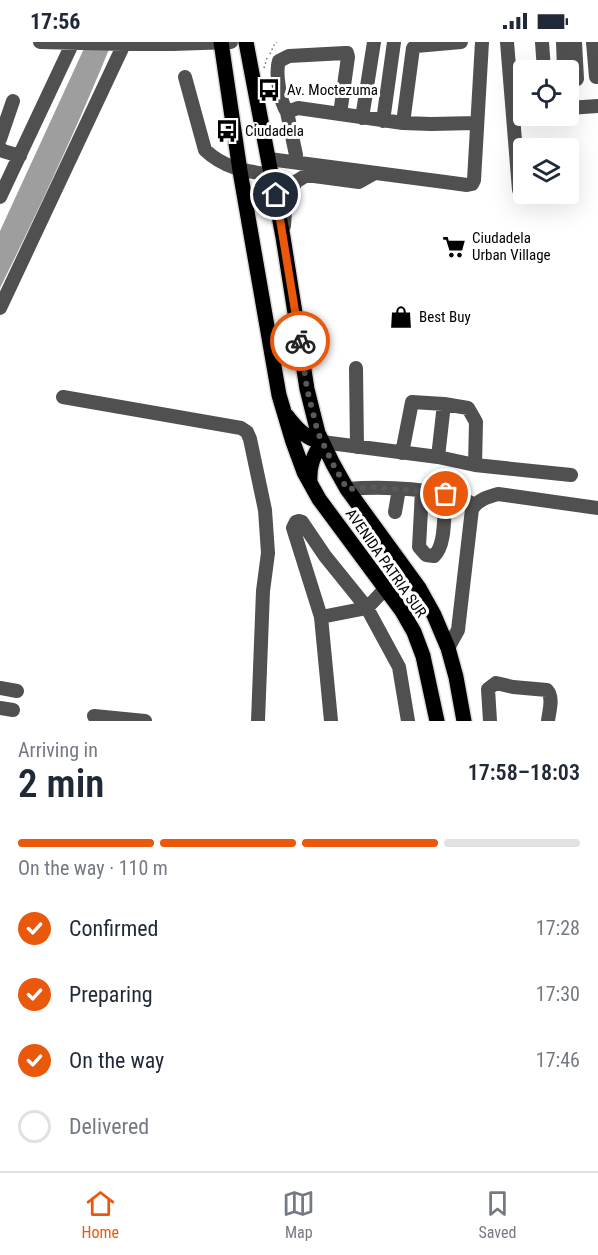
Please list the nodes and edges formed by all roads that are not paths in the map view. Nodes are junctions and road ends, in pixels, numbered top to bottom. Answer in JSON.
{"nodes":[{"id":1,"x":40,"y":42,"type":"edge"},
{"id":2,"x":55,"y":42,"type":"edge"},
{"id":3,"x":224,"y":42,"type":"edge"},
{"id":4,"x":246,"y":42,"type":"edge"},
{"id":5,"x":374,"y":42,"type":"edge"},
{"id":6,"x":394,"y":42,"type":"edge"},
{"id":7,"x":461,"y":42,"type":"edge"},
{"id":8,"x":482,"y":42,"type":"edge"},
{"id":9,"x":507,"y":42,"type":"edge"},
{"id":10,"x":542,"y":42,"type":"edge"},
{"id":11,"x":563,"y":42,"type":"edge"},
{"id":12,"x":575,"y":42,"type":"edge"},
{"id":13,"x":593,"y":42,"type":"edge"},
{"id":14,"x":77,"y":43,"type":"edge"},
{"id":15,"x":121,"y":44,"type":"edge"},
{"id":16,"x":543,"y":60,"type":"edge"},
{"id":17,"x":564,"y":60,"type":"edge"},
{"id":18,"x":574,"y":60,"type":"edge"},
{"id":19,"x":513,"y":68,"type":"edge"},
{"id":20,"x":185,"y":77,"type":"dead end"},
{"id":21,"x":597,"y":77,"type":"edge"},
{"id":22,"x":579,"y":79,"type":"edge"},
{"id":23,"x":13,"y":101,"type":"dead end"},
{"id":24,"x":598,"y":106,"type":"edge"},
{"id":25,"x":579,"y":107,"type":"edge"},
{"id":26,"x":287,"y":112,"type":"junction"},
{"id":27,"x":340,"y":114,"type":"junction"},
{"id":28,"x":362,"y":118,"type":"junction"},
{"id":29,"x":383,"y":121,"type":"junction"},
{"id":30,"x":403,"y":123,"type":"junction"},
{"id":31,"x":476,"y":123,"type":"junction"},
{"id":32,"x":0,"y":139,"type":"edge"},
{"id":33,"x":0,"y":148,"type":"edge"},
{"id":34,"x":296,"y":155,"type":"dead end"},
{"id":35,"x":20,"y":156,"type":"junction"},
{"id":36,"x":269,"y":159,"type":"junction"},
{"id":37,"x":240,"y":171,"type":"junction"},
{"id":38,"x":375,"y":173,"type":"junction"},
{"id":39,"x":272,"y":175,"type":"junction"},
{"id":40,"x":4,"y":181,"type":"edge"},
{"id":41,"x":0,"y":197,"type":"edge"},
{"id":42,"x":283,"y":237,"type":"junction"},
{"id":43,"x":4,"y":286,"type":"edge"},
{"id":44,"x":0,"y":309,"type":"edge"},
{"id":45,"x":356,"y":368,"type":"dead end"},
{"id":46,"x":63,"y":397,"type":"dead end"},
{"id":47,"x":444,"y":404,"type":"junction"},
{"id":48,"x":284,"y":411,"type":"junction"},
{"id":49,"x":322,"y":442,"type":"junction"},
{"id":50,"x":357,"y":447,"type":"junction"},
{"id":51,"x":402,"y":453,"type":"junction"},
{"id":52,"x":438,"y":457,"type":"junction"},
{"id":53,"x":475,"y":465,"type":"junction"},
{"id":54,"x":571,"y":475,"type":"dead end"},
{"id":55,"x":310,"y":483,"type":"junction"},
{"id":56,"x":347,"y":489,"type":"junction"},
{"id":57,"x":399,"y":489,"type":"junction"},
{"id":58,"x":422,"y":491,"type":"junction"},
{"id":59,"x":446,"y":494,"type":"junction"},
{"id":60,"x":475,"y":505,"type":"junction"},
{"id":61,"x":598,"y":508,"type":"edge"},
{"id":62,"x":395,"y":512,"type":"dead end"},
{"id":63,"x":385,"y":589,"type":"junction"},
{"id":64,"x":367,"y":608,"type":"junction"},
{"id":65,"x":321,"y":617,"type":"junction"},
{"id":66,"x":448,"y":648,"type":"junction"},
{"id":67,"x":0,"y":688,"type":"edge"},
{"id":68,"x":17,"y":691,"type":"dead end"},
{"id":69,"x":94,"y":716,"type":"dead end"},
{"id":70,"x":145,"y":721,"type":"edge"},
{"id":71,"x":258,"y":721,"type":"edge"},
{"id":72,"x":331,"y":721,"type":"edge"},
{"id":73,"x":408,"y":721,"type":"edge"},
{"id":74,"x":437,"y":721,"type":"edge"},
{"id":75,"x":464,"y":721,"type":"edge"},
{"id":76,"x":490,"y":721,"type":"edge"},
{"id":77,"x":548,"y":721,"type":"edge"}],
"edges":[{"from":1,"to":2,"type":"street"},
{"from":2,"to":14,"type":"street"},
{"from":3,"to":15,"type":"street"},
{"from":3,"to":37,"type":"main road","name":"AVENIDA PATRIA SUR"},
{"from":4,"to":36,"type":"main road","name":"AVENIDA PATRIA SUR"},
{"from":5,"to":28,"type":"street"},
{"from":6,"to":29,"type":"street"},
{"from":7,"to":30,"type":"street"},
{"from":8,"to":31,"type":"street"},
{"from":9,"to":19,"type":"street"},
{"from":10,"to":16,"type":"street"},
{"from":11,"to":17,"type":"street"},
{"from":12,"to":18,"type":"street"},
{"from":13,"to":21,"type":"street"},
{"from":14,"to":15,"type":"street"},
{"from":14,"to":35,"type":"street"},
{"from":15,"to":43,"type":"street"},
{"from":20,"to":37,"type":"street"},
{"from":21,"to":22,"type":"street"},
{"from":23,"to":32,"type":"street"},
{"from":24,"to":25,"type":"street"},
{"from":26,"to":27,"type":"street"},
{"from":26,"to":27,"type":"street"},
{"from":26,"to":34,"type":"street"},
{"from":27,"to":28,"type":"street"},
{"from":28,"to":29,"type":"street"},
{"from":29,"to":30,"type":"street"},
{"from":30,"to":31,"type":"street"},
{"from":31,"to":38,"type":"street"},
{"from":33,"to":35,"type":"street"},
{"from":35,"to":40,"type":"street"},
{"from":36,"to":38,"type":"street"},
{"from":36,"to":39,"type":"main road","name":"AVENIDA PATRIA SUR"},
{"from":37,"to":39,"type":"street"},
{"from":37,"to":48,"type":"main road","name":"AVENIDA PATRIA SUR"},
{"from":38,"to":42,"type":"street"},
{"from":39,"to":42,"type":"main road","name":"AVENIDA PATRIA SUR"},
{"from":40,"to":41,"type":"street"},
{"from":42,"to":49,"type":"main road","name":"AVENIDA PATRIA SUR"},
{"from":43,"to":44,"type":"street"},
{"from":45,"to":50,"type":"street"},
{"from":46,"to":71,"type":"street"},
{"from":47,"to":51,"type":"street"},
{"from":47,"to":52,"type":"street"},
{"from":47,"to":53,"type":"street"},
{"from":48,"to":49,"type":"main road"},
{"from":48,"to":55,"type":"main road","name":"AVENIDA PATRIA SUR"},
{"from":49,"to":50,"type":"street"},
{"from":49,"to":55,"type":"main road"},
{"from":49,"to":56,"type":"main road","name":"AVENIDA PATRIA SUR"},
{"from":50,"to":51,"type":"street"},
{"from":51,"to":52,"type":"street"},
{"from":52,"to":53,"type":"street"},
{"from":53,"to":54,"type":"street"},
{"from":55,"to":63,"type":"main road","name":"AVENIDA PATRIA SUR"},
{"from":56,"to":57,"type":"street"},
{"from":56,"to":66,"type":"main road","name":"AVENIDA PATRIA SUR"},
{"from":57,"to":58,"type":"street"},
{"from":57,"to":62,"type":"street"},
{"from":58,"to":59,"type":"street"},
{"from":58,"to":59,"type":"street"},
{"from":59,"to":60,"type":"street"},
{"from":60,"to":61,"type":"street"},
{"from":60,"to":66,"type":"street"},
{"from":63,"to":64,"type":"street"},
{"from":63,"to":74,"type":"main road","name":"AVENIDA PATRIA SUR"},
{"from":64,"to":65,"type":"street"},
{"from":64,"to":65,"type":"street"},
{"from":64,"to":73,"type":"street"},
{"from":65,"to":72,"type":"street"},
{"from":66,"to":75,"type":"main road","name":"AVENIDA PATRIA SUR"},
{"from":67,"to":68,"type":"street"},
{"from":69,"to":70,"type":"street"},
{"from":76,"to":77,"type":"street"}]}
